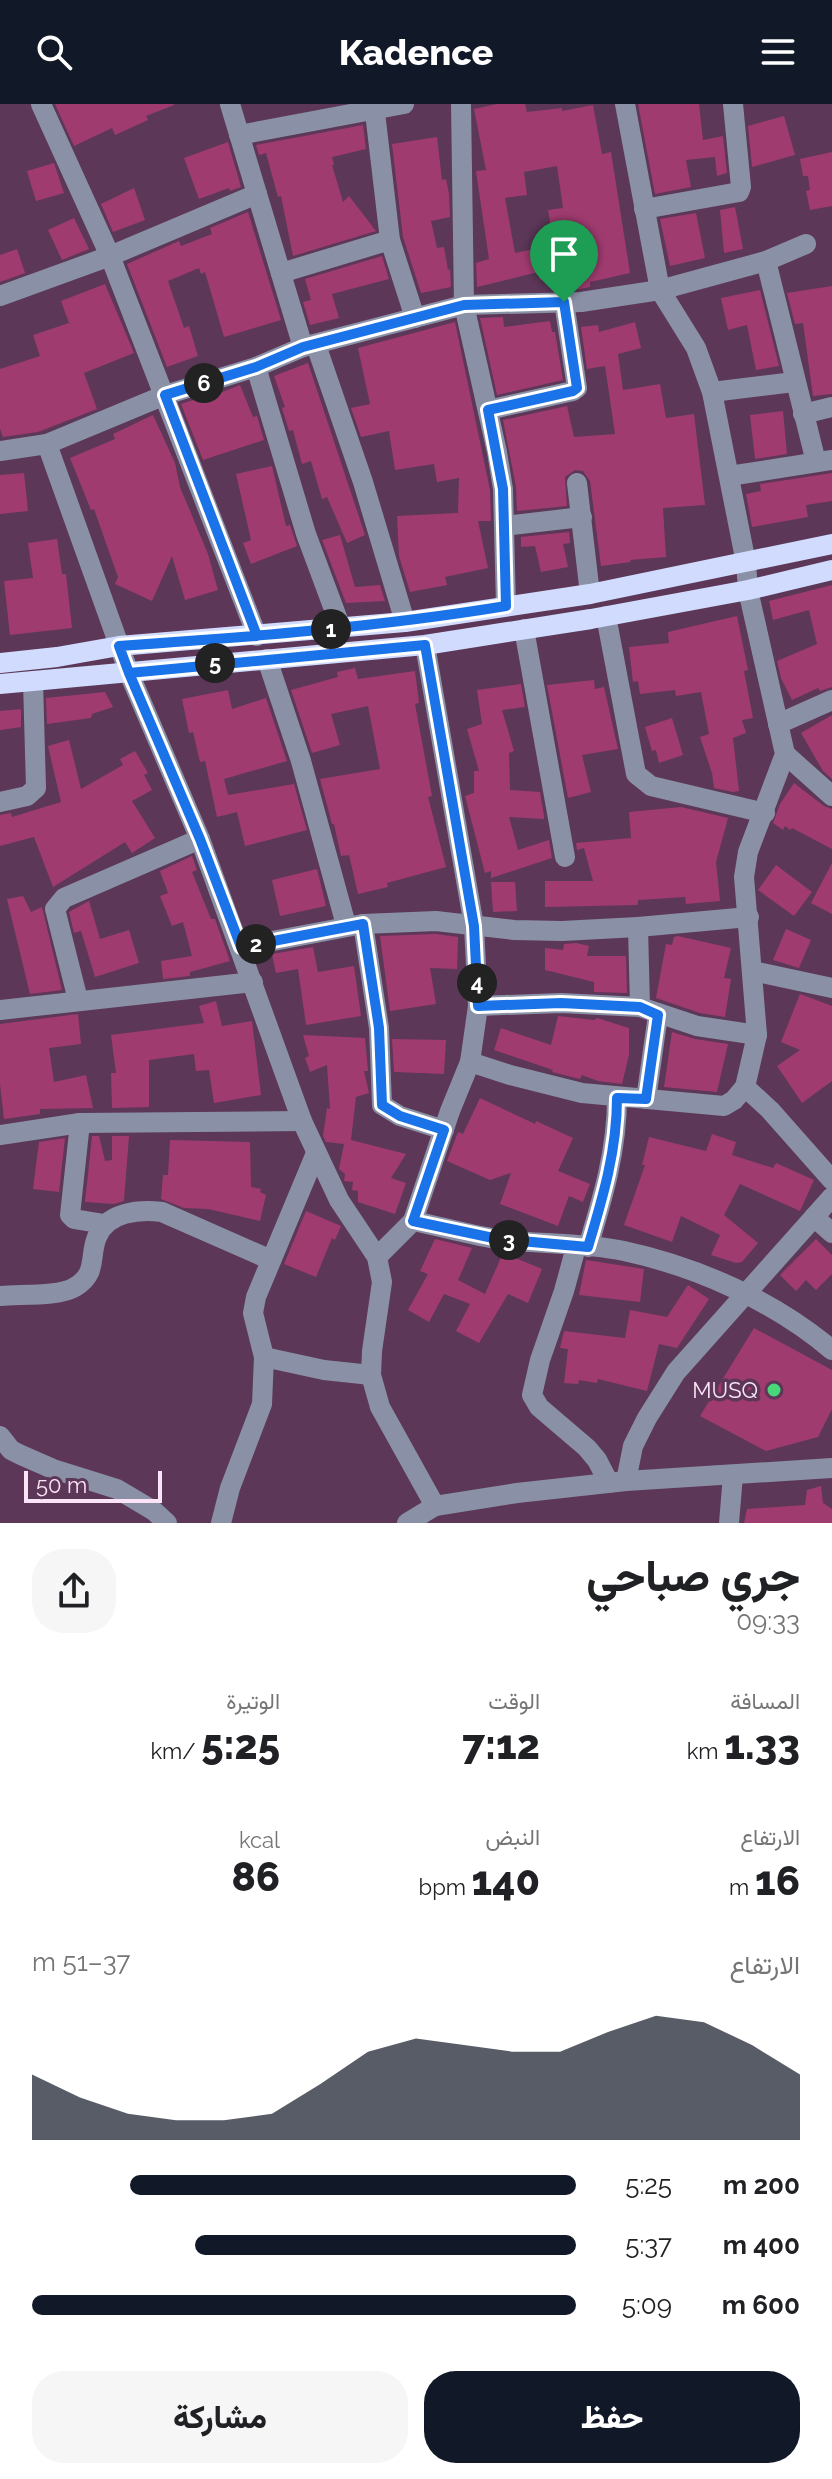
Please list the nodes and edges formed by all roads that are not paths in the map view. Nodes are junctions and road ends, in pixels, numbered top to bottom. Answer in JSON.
{"nodes":[{"id":1,"x":41,"y":104,"type":"edge"},
{"id":2,"x":230,"y":104,"type":"edge"},
{"id":3,"x":404,"y":104,"type":"edge"},
{"id":4,"x":461,"y":104,"type":"edge"},
{"id":5,"x":625,"y":104,"type":"edge"},
{"id":6,"x":733,"y":104,"type":"edge"},
{"id":7,"x":374,"y":107,"type":"edge"},
{"id":8,"x":239,"y":135,"type":"junction"},
{"id":9,"x":257,"y":194,"type":"junction"},
{"id":10,"x":644,"y":209,"type":"junction"},
{"id":11,"x":390,"y":240,"type":"junction"},
{"id":12,"x":806,"y":244,"type":"dead end"},
{"id":13,"x":110,"y":256,"type":"junction"},
{"id":14,"x":766,"y":261,"type":"junction"},
{"id":15,"x":281,"y":273,"type":"junction"},
{"id":16,"x":660,"y":290,"type":"junction"},
{"id":17,"x":0,"y":296,"type":"edge"},
{"id":18,"x":564,"y":302,"type":"junction"},
{"id":19,"x":464,"y":305,"type":"junction"},
{"id":20,"x":415,"y":318,"type":"junction"},
{"id":21,"x":310,"y":346,"type":"junction"},
{"id":22,"x":256,"y":367,"type":"junction"},
{"id":23,"x":794,"y":382,"type":"junction"},
{"id":24,"x":712,"y":392,"type":"junction"},
{"id":25,"x":165,"y":395,"type":"junction"},
{"id":26,"x":832,"y":407,"type":"edge"},
{"id":27,"x":488,"y":410,"type":"junction"},
{"id":28,"x":803,"y":414,"type":"junction"},
{"id":29,"x":47,"y":444,"type":"junction"},
{"id":30,"x":0,"y":451,"type":"edge"},
{"id":31,"x":824,"y":461,"type":"edge"},
{"id":32,"x":729,"y":476,"type":"junction"},
{"id":33,"x":577,"y":483,"type":"dead end"},
{"id":34,"x":582,"y":517,"type":"junction"},
{"id":35,"x":504,"y":526,"type":"junction"},
{"id":36,"x":832,"y":544,"type":"edge"},
{"id":37,"x":746,"y":563,"type":"junction"},
{"id":38,"x":832,"y":570,"type":"edge"},
{"id":39,"x":748,"y":590,"type":"junction"},
{"id":40,"x":590,"y":594,"type":"junction"},
{"id":41,"x":506,"y":606,"type":"junction"},
{"id":42,"x":606,"y":616,"type":"junction"},
{"id":43,"x":405,"y":622,"type":"junction"},
{"id":44,"x":341,"y":628,"type":"junction"},
{"id":45,"x":524,"y":629,"type":"junction"},
{"id":46,"x":257,"y":636,"type":"junction"},
{"id":47,"x":425,"y":645,"type":"junction"},
{"id":48,"x":119,"y":646,"type":"junction"},
{"id":49,"x":267,"y":659,"type":"junction"},
{"id":50,"x":0,"y":663,"type":"edge"},
{"id":51,"x":129,"y":673,"type":"junction"},
{"id":52,"x":33,"y":681,"type":"junction"},
{"id":53,"x":0,"y":684,"type":"edge"},
{"id":54,"x":832,"y":700,"type":"edge"},
{"id":55,"x":778,"y":724,"type":"junction"},
{"id":56,"x":785,"y":754,"type":"junction"},
{"id":57,"x":832,"y":796,"type":"edge"},
{"id":58,"x":0,"y":802,"type":"edge"},
{"id":59,"x":765,"y":813,"type":"junction"},
{"id":60,"x":200,"y":839,"type":"junction"},
{"id":61,"x":565,"y":857,"type":"dead end"},
{"id":62,"x":749,"y":917,"type":"junction"},
{"id":63,"x":355,"y":924,"type":"junction"},
{"id":64,"x":474,"y":926,"type":"junction"},
{"id":65,"x":638,"y":927,"type":"junction"},
{"id":66,"x":241,"y":947,"type":"junction"},
{"id":67,"x":753,"y":971,"type":"junction"},
{"id":68,"x":253,"y":982,"type":"junction"},
{"id":69,"x":832,"y":988,"type":"edge"},
{"id":70,"x":78,"y":1000,"type":"junction"},
{"id":71,"x":478,"y":1006,"type":"junction"},
{"id":72,"x":0,"y":1010,"type":"edge"},
{"id":73,"x":649,"y":1011,"type":"junction"},
{"id":74,"x":757,"y":1035,"type":"junction"},
{"id":75,"x":470,"y":1062,"type":"junction"},
{"id":76,"x":745,"y":1087,"type":"junction"},
{"id":77,"x":617,"y":1098,"type":"junction"},
{"id":78,"x":646,"y":1099,"type":"junction"},
{"id":79,"x":302,"y":1121,"type":"junction"},
{"id":80,"x":80,"y":1123,"type":"junction"},
{"id":81,"x":444,"y":1130,"type":"junction"},
{"id":82,"x":0,"y":1135,"type":"edge"},
{"id":83,"x":316,"y":1153,"type":"junction"},
{"id":84,"x":832,"y":1180,"type":"edge"},
{"id":85,"x":832,"y":1197,"type":"edge"},
{"id":86,"x":814,"y":1217,"type":"junction"},
{"id":87,"x":413,"y":1221,"type":"junction"},
{"id":88,"x":104,"y":1224,"type":"junction"},
{"id":89,"x":832,"y":1233,"type":"edge"},
{"id":90,"x":582,"y":1247,"type":"junction"},
{"id":91,"x":377,"y":1257,"type":"junction"},
{"id":92,"x":271,"y":1260,"type":"junction"},
{"id":93,"x":744,"y":1294,"type":"junction"},
{"id":94,"x":0,"y":1296,"type":"edge"},
{"id":95,"x":832,"y":1350,"type":"edge"},
{"id":96,"x":264,"y":1357,"type":"junction"},
{"id":97,"x":371,"y":1375,"type":"junction"},
{"id":98,"x":0,"y":1436,"type":"edge"},
{"id":99,"x":832,"y":1468,"type":"edge"},
{"id":100,"x":733,"y":1475,"type":"junction"},
{"id":101,"x":617,"y":1482,"type":"junction"},
{"id":102,"x":435,"y":1506,"type":"junction"},
{"id":103,"x":167,"y":1523,"type":"edge"},
{"id":104,"x":221,"y":1523,"type":"edge"},
{"id":105,"x":407,"y":1523,"type":"edge"},
{"id":106,"x":729,"y":1523,"type":"edge"}],
"edges":[{"from":1,"to":13,"type":"street"},
{"from":2,"to":8,"type":"street"},
{"from":3,"to":7,"type":"street"},
{"from":4,"to":19,"type":"street"},
{"from":5,"to":10,"type":"street"},
{"from":6,"to":10,"type":"street"},
{"from":7,"to":8,"type":"street"},
{"from":7,"to":11,"type":"street"},
{"from":8,"to":9,"type":"street"},
{"from":9,"to":13,"type":"street"},
{"from":9,"to":15,"type":"street"},
{"from":10,"to":16,"type":"street"},
{"from":11,"to":15,"type":"street"},
{"from":11,"to":20,"type":"street"},
{"from":12,"to":14,"type":"street"},
{"from":13,"to":17,"type":"street"},
{"from":13,"to":25,"type":"street"},
{"from":14,"to":16,"type":"street"},
{"from":14,"to":23,"type":"street"},
{"from":15,"to":21,"type":"street"},
{"from":16,"to":18,"type":"street"},
{"from":16,"to":24,"type":"street"},
{"from":18,"to":19,"type":"street"},
{"from":18,"to":27,"type":"street"},
{"from":19,"to":20,"type":"street"},
{"from":19,"to":27,"type":"street"},
{"from":20,"to":21,"type":"street"},
{"from":21,"to":22,"type":"street"},
{"from":21,"to":43,"type":"street"},
{"from":22,"to":25,"type":"street"},
{"from":22,"to":44,"type":"street"},
{"from":23,"to":24,"type":"street"},
{"from":23,"to":28,"type":"street"},
{"from":24,"to":32,"type":"street"},
{"from":25,"to":29,"type":"street"},
{"from":25,"to":46,"type":"street"},
{"from":26,"to":28,"type":"street"},
{"from":27,"to":35,"type":"street"},
{"from":28,"to":31,"type":"street"},
{"from":29,"to":30,"type":"street"},
{"from":29,"to":48,"type":"street"},
{"from":31,"to":32,"type":"street"},
{"from":32,"to":37,"type":"street"},
{"from":33,"to":34,"type":"street"},
{"from":34,"to":35,"type":"street"},
{"from":34,"to":40,"type":"street"},
{"from":35,"to":41,"type":"street"},
{"from":36,"to":37,"type":"main road"},
{"from":37,"to":39,"type":"street"},
{"from":37,"to":40,"type":"main road"},
{"from":38,"to":39,"type":"main road"},
{"from":39,"to":42,"type":"main road"},
{"from":39,"to":55,"type":"street"},
{"from":40,"to":41,"type":"main road"},
{"from":41,"to":43,"type":"main road"},
{"from":42,"to":45,"type":"main road"},
{"from":42,"to":59,"type":"street"},
{"from":43,"to":44,"type":"main road"},
{"from":44,"to":46,"type":"main road"},
{"from":45,"to":47,"type":"main road"},
{"from":45,"to":61,"type":"street"},
{"from":46,"to":48,"type":"main road"},
{"from":47,"to":49,"type":"main road"},
{"from":47,"to":64,"type":"street"},
{"from":48,"to":50,"type":"main road"},
{"from":48,"to":51,"type":"street"},
{"from":49,"to":51,"type":"main road"},
{"from":49,"to":63,"type":"street"},
{"from":51,"to":52,"type":"main road"},
{"from":51,"to":60,"type":"street"},
{"from":52,"to":53,"type":"main road"},
{"from":52,"to":58,"type":"street"},
{"from":54,"to":55,"type":"street"},
{"from":55,"to":56,"type":"street"},
{"from":56,"to":57,"type":"street"},
{"from":56,"to":59,"type":"street"},
{"from":59,"to":62,"type":"street"},
{"from":60,"to":66,"type":"street"},
{"from":60,"to":70,"type":"street"},
{"from":62,"to":65,"type":"street"},
{"from":62,"to":67,"type":"street"},
{"from":63,"to":64,"type":"street"},
{"from":63,"to":66,"type":"street"},
{"from":63,"to":81,"type":"street"},
{"from":64,"to":65,"type":"street"},
{"from":64,"to":71,"type":"street"},
{"from":65,"to":73,"type":"street"},
{"from":66,"to":68,"type":"street"},
{"from":67,"to":69,"type":"street"},
{"from":67,"to":74,"type":"street"},
{"from":68,"to":70,"type":"street"},
{"from":68,"to":79,"type":"street"},
{"from":70,"to":72,"type":"street"},
{"from":71,"to":73,"type":"street"},
{"from":71,"to":75,"type":"street"},
{"from":73,"to":74,"type":"street"},
{"from":73,"to":78,"type":"street"},
{"from":74,"to":76,"type":"street"},
{"from":75,"to":77,"type":"street"},
{"from":75,"to":81,"type":"street"},
{"from":76,"to":78,"type":"street"},
{"from":76,"to":84,"type":"street"},
{"from":77,"to":78,"type":"street"},
{"from":77,"to":90,"type":"street"},
{"from":79,"to":80,"type":"street"},
{"from":79,"to":83,"type":"street"},
{"from":80,"to":82,"type":"street"},
{"from":80,"to":88,"type":"street"},
{"from":81,"to":87,"type":"street"},
{"from":83,"to":91,"type":"street"},
{"from":83,"to":92,"type":"street"},
{"from":85,"to":86,"type":"street"},
{"from":86,"to":89,"type":"street"},
{"from":86,"to":93,"type":"street"},
{"from":87,"to":90,"type":"street"},
{"from":87,"to":91,"type":"street"},
{"from":88,"to":92,"type":"street"},
{"from":88,"to":94,"type":"street"},
{"from":90,"to":93,"type":"street"},
{"from":90,"to":101,"type":"street"},
{"from":91,"to":97,"type":"street"},
{"from":92,"to":96,"type":"street"},
{"from":93,"to":95,"type":"street"},
{"from":93,"to":101,"type":"street"},
{"from":96,"to":97,"type":"street"},
{"from":96,"to":104,"type":"street"},
{"from":97,"to":102,"type":"street"},
{"from":98,"to":103,"type":"street"},
{"from":99,"to":100,"type":"street"},
{"from":100,"to":101,"type":"street"},
{"from":100,"to":106,"type":"street"},
{"from":101,"to":102,"type":"street"},
{"from":102,"to":105,"type":"street"}]}
